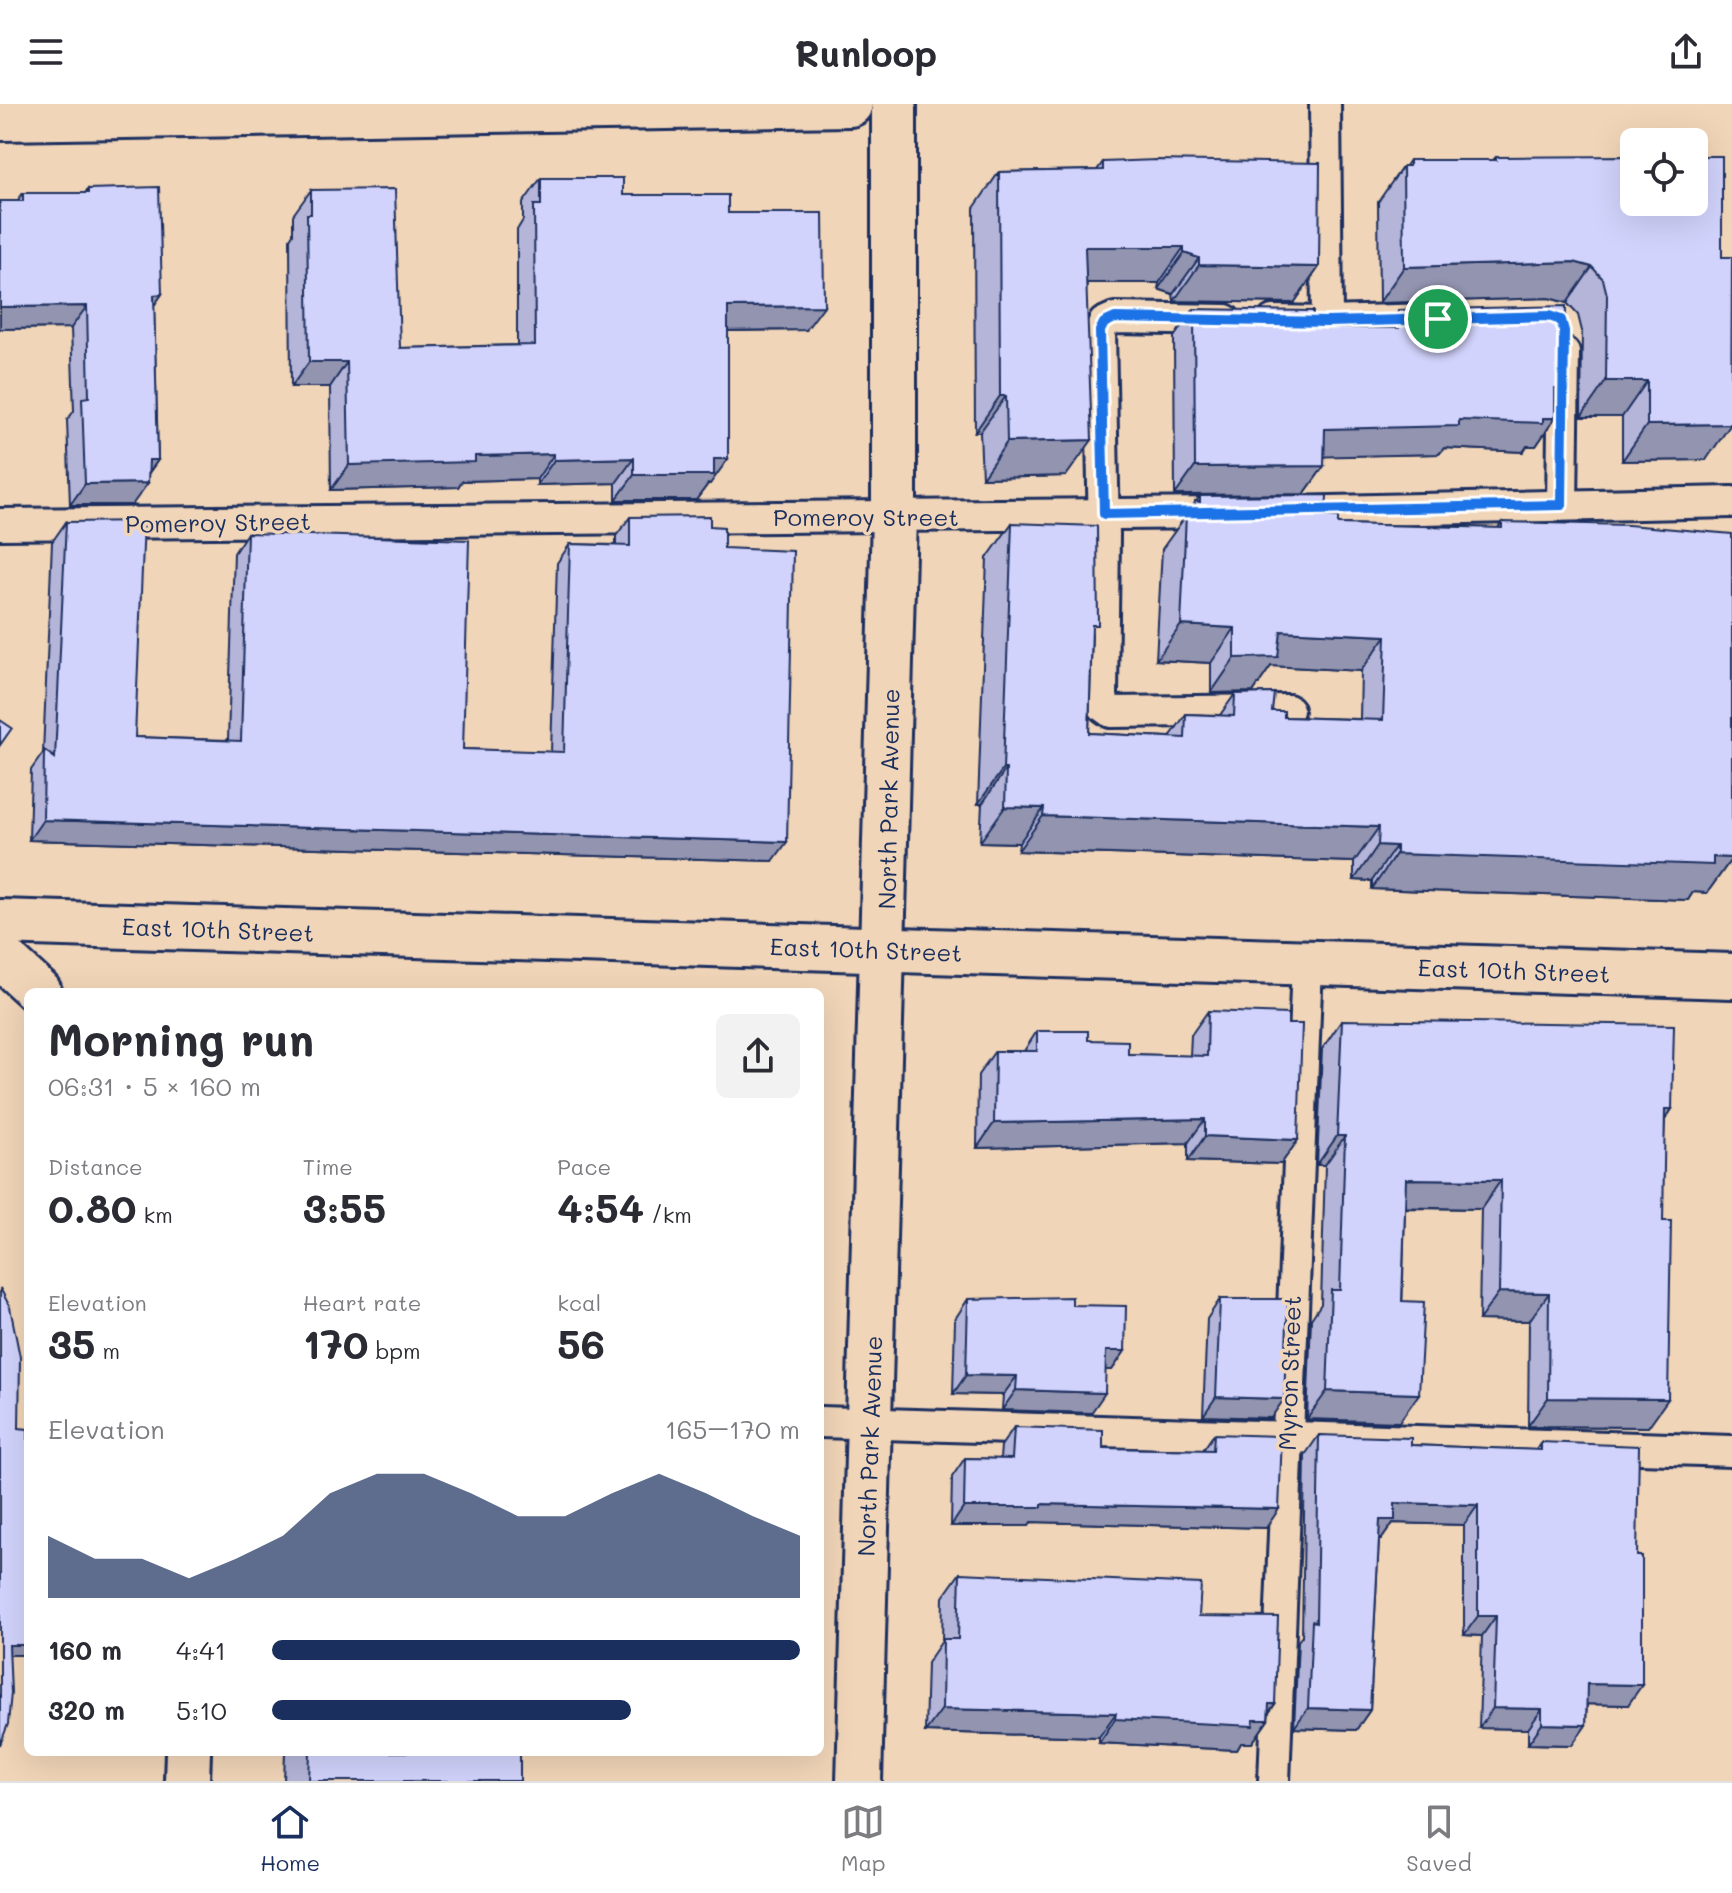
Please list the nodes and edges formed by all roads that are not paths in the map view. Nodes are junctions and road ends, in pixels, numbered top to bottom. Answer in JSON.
{"nodes":[{"id":1,"x":850,"y":104,"type":"edge"},
{"id":2,"x":894,"y":104,"type":"edge"},
{"id":3,"x":1325,"y":104,"type":"edge"},
{"id":4,"x":294,"y":108,"type":"edge"},
{"id":5,"x":0,"y":118,"type":"edge"},
{"id":6,"x":1454,"y":318,"type":"edge"},
{"id":7,"x":1561,"y":320,"type":"edge"},
{"id":8,"x":1327,"y":322,"type":"junction"},
{"id":9,"x":1732,"y":502,"type":"edge"},
{"id":10,"x":1562,"y":505,"type":"junction"},
{"id":11,"x":1104,"y":514,"type":"junction"},
{"id":12,"x":894,"y":516,"type":"junction"},
{"id":13,"x":0,"y":524,"type":"edge"},
{"id":14,"x":1288,"y":710,"type":"dead end"},
{"id":15,"x":0,"y":922,"type":"edge"},
{"id":16,"x":885,"y":949,"type":"junction"},
{"id":17,"x":0,"y":956,"type":"edge"},
{"id":18,"x":1307,"y":964,"type":"junction"},
{"id":19,"x":1732,"y":976,"type":"edge"},
{"id":20,"x":35,"y":988,"type":"edge"},
{"id":21,"x":824,"y":1422,"type":"edge"},
{"id":22,"x":870,"y":1424,"type":"junction"},
{"id":23,"x":1286,"y":1437,"type":"junction"},
{"id":24,"x":1732,"y":1451,"type":"edge"},
{"id":25,"x":188,"y":1756,"type":"edge"},
{"id":26,"x":187,"y":1781,"type":"edge"},
{"id":27,"x":859,"y":1781,"type":"edge"},
{"id":28,"x":1274,"y":1781,"type":"edge"}],
"edges":[{"from":1,"to":4,"type":"street"},
{"from":2,"to":12,"type":"street","name":"North Park Avenue"},
{"from":3,"to":8,"type":"lane"},
{"from":4,"to":5,"type":"street"},
{"from":6,"to":8,"type":"lane"},
{"from":7,"to":10,"type":"lane"},
{"from":8,"to":11,"type":"lane"},
{"from":9,"to":10,"type":"lane","name":"Pomeroy Street"},
{"from":10,"to":11,"type":"lane","name":"Pomeroy Street"},
{"from":11,"to":12,"type":"lane","name":"Pomeroy Street"},
{"from":11,"to":14,"type":"lane"},
{"from":12,"to":13,"type":"lane","name":"Pomeroy Street"},
{"from":12,"to":16,"type":"street","name":"North Park Avenue"},
{"from":15,"to":16,"type":"street","name":"East 10th Street"},
{"from":16,"to":18,"type":"street","name":"East 10th Street"},
{"from":16,"to":22,"type":"street","name":"North Park Avenue"},
{"from":17,"to":20,"type":"street"},
{"from":18,"to":19,"type":"street","name":"East 10th Street"},
{"from":18,"to":23,"type":"lane","name":"Myron Street"},
{"from":21,"to":22,"type":"lane"},
{"from":22,"to":23,"type":"lane"},
{"from":22,"to":27,"type":"street","name":"North Park Avenue"},
{"from":23,"to":24,"type":"lane"},
{"from":23,"to":28,"type":"lane","name":"Myron Street"},
{"from":25,"to":26,"type":"street"}]}
